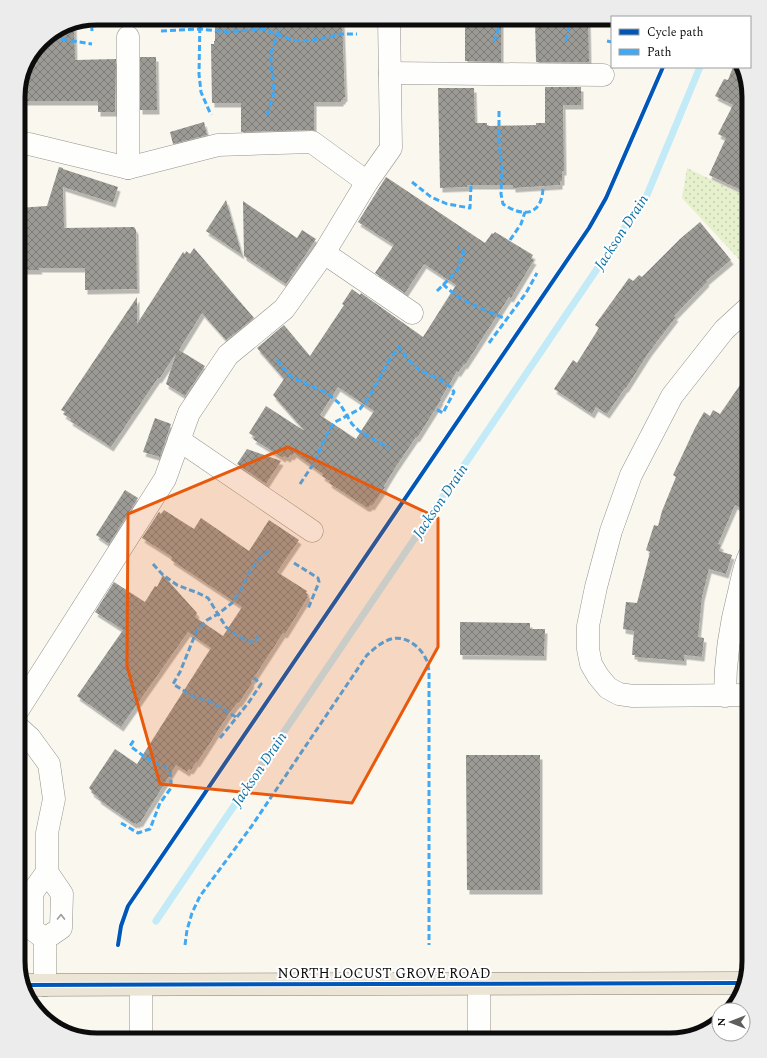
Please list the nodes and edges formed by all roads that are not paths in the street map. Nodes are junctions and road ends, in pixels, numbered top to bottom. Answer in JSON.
{"nodes":[{"id":1,"x":389,"y":25,"type":"edge"},
{"id":2,"x":128,"y":37,"type":"dead end"},
{"id":3,"x":390,"y":73,"type":"junction"},
{"id":4,"x":603,"y":75,"type":"dead end"},
{"id":5,"x":25,"y":144,"type":"edge"},
{"id":6,"x":128,"y":168,"type":"junction"},
{"id":7,"x":367,"y":182,"type":"junction"},
{"id":8,"x":324,"y":253,"type":"junction"},
{"id":9,"x":412,"y":313,"type":"dead end"},
{"id":10,"x":742,"y":313,"type":"edge"},
{"id":11,"x":179,"y":440,"type":"junction"},
{"id":12,"x":312,"y":531,"type":"dead end"},
{"id":13,"x":742,"y":578,"type":"edge"},
{"id":14,"x":742,"y":695,"type":"edge"},
{"id":15,"x":725,"y":696,"type":"junction"},
{"id":16,"x":25,"y":699,"type":"edge"},
{"id":17,"x":25,"y":733,"type":"edge"},
{"id":18,"x":47,"y":872,"type":"junction"},
{"id":19,"x":45,"y":939,"type":"junction"},
{"id":20,"x":739,"y":983,"type":"edge"},
{"id":21,"x":479,"y":984,"type":"junction"},
{"id":22,"x":35,"y":985,"type":"edge"},
{"id":23,"x":141,"y":985,"type":"junction"},
{"id":24,"x":141,"y":1033,"type":"edge"},
{"id":25,"x":479,"y":1033,"type":"edge"}],
"edges":[{"from":1,"to":3,"type":"street"},
{"from":2,"to":6,"type":"street"},
{"from":3,"to":4,"type":"street"},
{"from":3,"to":7,"type":"street"},
{"from":5,"to":6,"type":"street"},
{"from":6,"to":7,"type":"street"},
{"from":7,"to":8,"type":"street"},
{"from":8,"to":9,"type":"street"},
{"from":8,"to":11,"type":"street"},
{"from":10,"to":15,"type":"street"},
{"from":11,"to":12,"type":"street"},
{"from":11,"to":16,"type":"street"},
{"from":13,"to":15,"type":"street"},
{"from":14,"to":15,"type":"street"},
{"from":17,"to":18,"type":"street"},
{"from":18,"to":19,"type":"street"},
{"from":19,"to":18,"type":"street","one_way":true},
{"from":19,"to":22,"type":"street"},
{"from":20,"to":21,"type":"main road","name":"NORTH LOCUST GROVE ROAD"},
{"from":21,"to":23,"type":"main road","name":"NORTH LOCUST GROVE ROAD"},
{"from":21,"to":25,"type":"street"},
{"from":22,"to":23,"type":"main road","name":"NORTH LOCUST GROVE ROAD"},
{"from":23,"to":24,"type":"street"}]}
